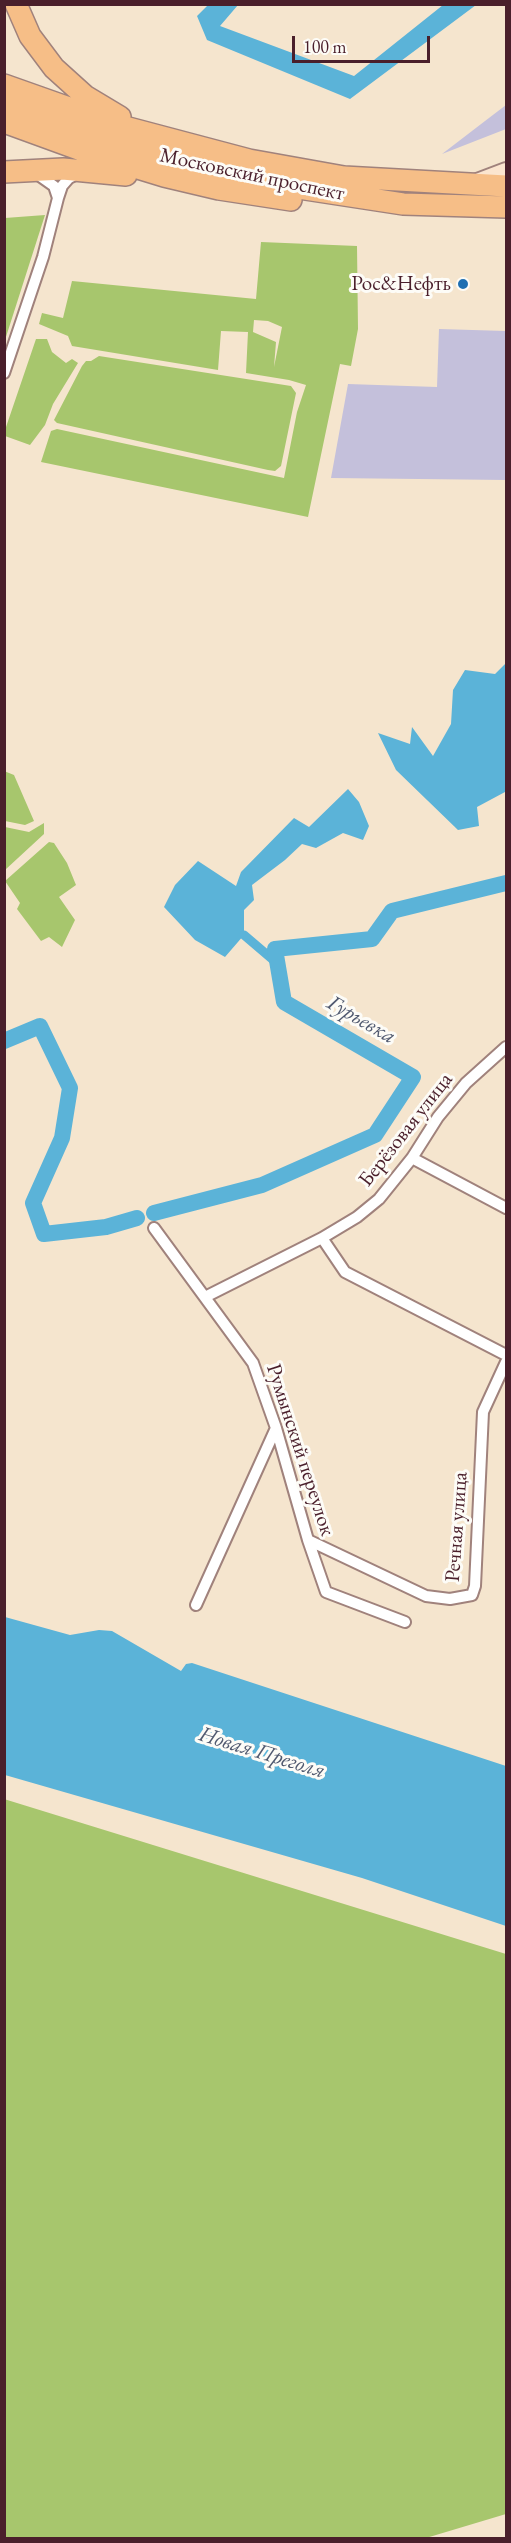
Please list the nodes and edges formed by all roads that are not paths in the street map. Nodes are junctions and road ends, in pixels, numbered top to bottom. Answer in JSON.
{"nodes":[{"id":1,"x":16,"y":4,"type":"edge"},
{"id":2,"x":4,"y":85,"type":"edge"},
{"id":3,"x":4,"y":103,"type":"edge"},
{"id":4,"x":4,"y":122,"type":"edge"},
{"id":5,"x":180,"y":144,"type":"junction"},
{"id":6,"x":13,"y":171,"type":"edge"},
{"id":7,"x":98,"y":171,"type":"junction"},
{"id":8,"x":507,"y":171,"type":"edge"},
{"id":9,"x":186,"y":181,"type":"junction"},
{"id":10,"x":470,"y":185,"type":"junction"},
{"id":11,"x":507,"y":186,"type":"edge"},
{"id":12,"x":58,"y":198,"type":"junction"},
{"id":13,"x":403,"y":204,"type":"junction"},
{"id":14,"x":507,"y":207,"type":"edge"},
{"id":15,"x":4,"y":373,"type":"edge"},
{"id":16,"x":507,"y":1047,"type":"edge"},
{"id":17,"x":412,"y":1158,"type":"junction"},
{"id":18,"x":507,"y":1208,"type":"edge"},
{"id":19,"x":154,"y":1228,"type":"dead end"},
{"id":20,"x":322,"y":1238,"type":"junction"},
{"id":21,"x":205,"y":1297,"type":"junction"},
{"id":22,"x":507,"y":1355,"type":"edge"},
{"id":23,"x":507,"y":1362,"type":"edge"},
{"id":24,"x":276,"y":1428,"type":"junction"},
{"id":25,"x":308,"y":1540,"type":"junction"},
{"id":26,"x":196,"y":1605,"type":"dead end"},
{"id":27,"x":405,"y":1622,"type":"dead end"}],
"edges":[{"from":1,"to":5,"type":"highway"},
{"from":2,"to":5,"type":"highway","name":"Московский проспект"},
{"from":3,"to":13,"type":"highway","name":"Московский проспект"},
{"from":4,"to":9,"type":"highway"},
{"from":5,"to":10,"type":"highway","name":"Московский проспект"},
{"from":6,"to":7,"type":"highway"},
{"from":6,"to":12,"type":"street"},
{"from":7,"to":9,"type":"highway"},
{"from":7,"to":12,"type":"street"},
{"from":8,"to":10,"type":"main road"},
{"from":9,"to":13,"type":"highway"},
{"from":10,"to":11,"type":"highway","name":"Московский проспект"},
{"from":12,"to":15,"type":"street"},
{"from":13,"to":14,"type":"highway","name":"Московский проспект"},
{"from":16,"to":17,"type":"street","name":"Берёзовая улица"},
{"from":17,"to":18,"type":"street"},
{"from":17,"to":20,"type":"street","name":"Берёзовая улица"},
{"from":19,"to":21,"type":"street","name":"Румынский переулок"},
{"from":20,"to":21,"type":"street","name":"Берёзовая улица"},
{"from":20,"to":22,"type":"street"},
{"from":21,"to":24,"type":"street","name":"Румынский переулок"},
{"from":23,"to":25,"type":"street","name":"Речная улица"},
{"from":24,"to":25,"type":"street","name":"Румынский переулок"},
{"from":24,"to":26,"type":"street"},
{"from":25,"to":27,"type":"street","name":"Румынский переулок"}]}
